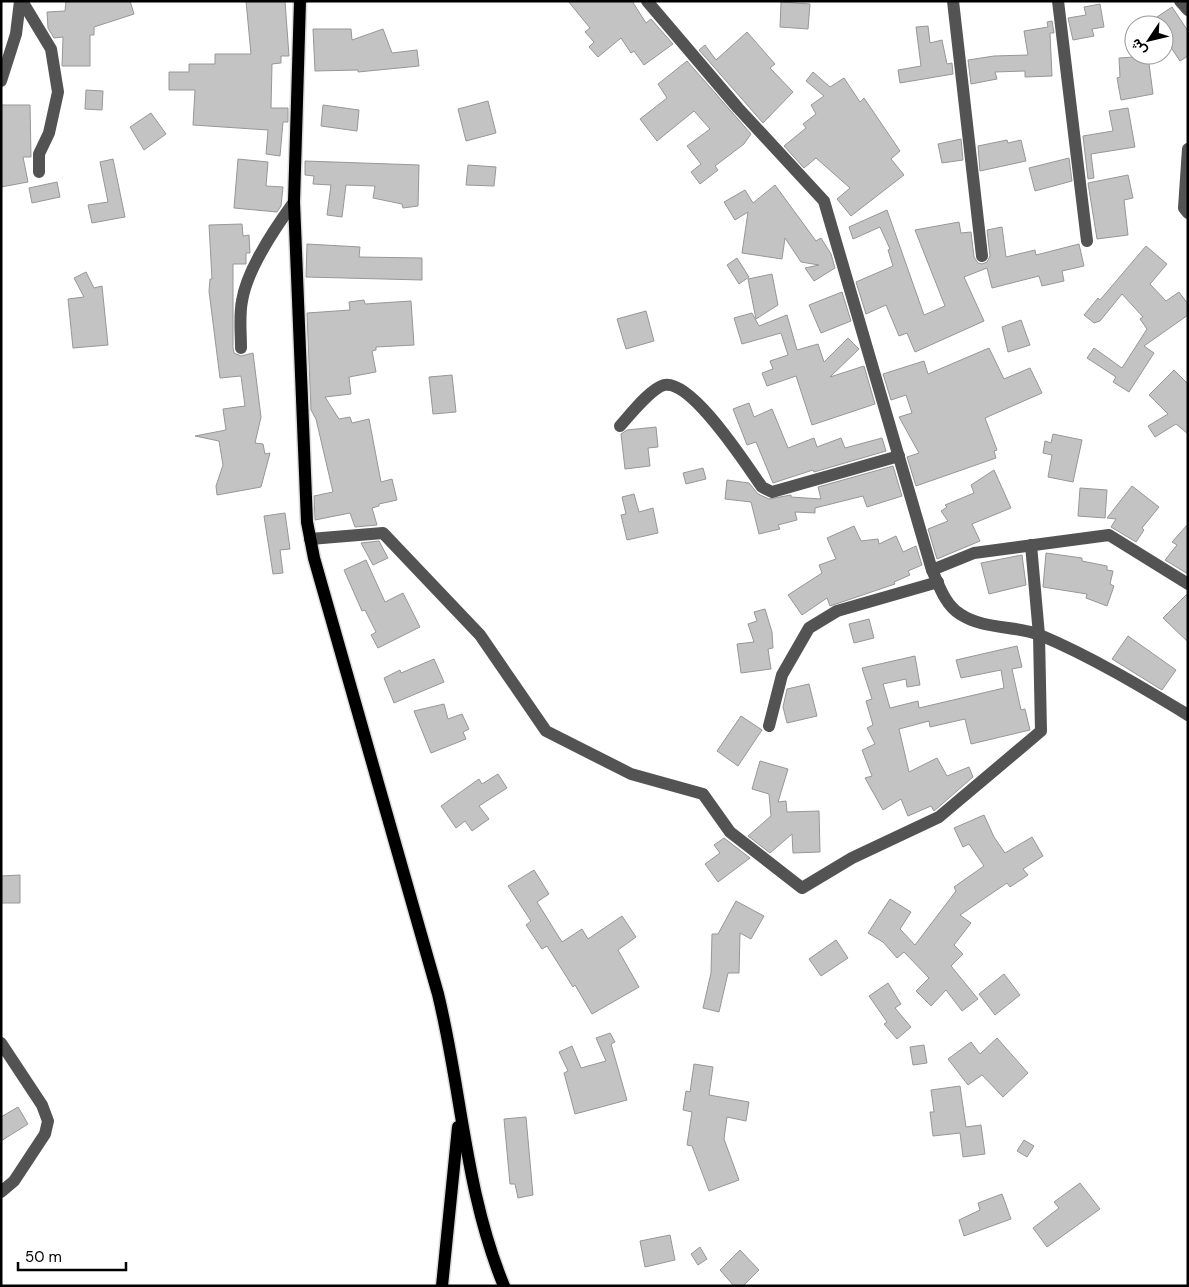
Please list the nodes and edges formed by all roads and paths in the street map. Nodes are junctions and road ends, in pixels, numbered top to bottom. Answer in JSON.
{"nodes":[{"id":1,"x":21,"y":1,"type":"edge"},
{"id":2,"x":300,"y":1,"type":"edge"},
{"id":3,"x":647,"y":1,"type":"edge"},
{"id":4,"x":953,"y":1,"type":"edge"},
{"id":5,"x":1058,"y":1,"type":"edge"},
{"id":6,"x":1180,"y":1,"type":"edge"},
{"id":7,"x":1188,"y":10,"type":"edge"},
{"id":8,"x":1,"y":81,"type":"edge"},
{"id":9,"x":1188,"y":149,"type":"edge"},
{"id":10,"x":39,"y":172,"type":"dead end"},
{"id":11,"x":294,"y":202,"type":"junction"},
{"id":12,"x":1188,"y":213,"type":"edge"},
{"id":13,"x":1088,"y":240,"type":"dead end"},
{"id":14,"x":982,"y":256,"type":"dead end"},
{"id":15,"x":241,"y":348,"type":"dead end"},
{"id":16,"x":620,"y":426,"type":"dead end"},
{"id":17,"x":899,"y":456,"type":"junction"},
{"id":18,"x":310,"y":539,"type":"junction"},
{"id":19,"x":1031,"y":545,"type":"junction"},
{"id":20,"x":932,"y":570,"type":"junction"},
{"id":21,"x":938,"y":582,"type":"junction"},
{"id":22,"x":1188,"y":584,"type":"edge"},
{"id":23,"x":1039,"y":635,"type":"junction"},
{"id":24,"x":1188,"y":715,"type":"edge"},
{"id":25,"x":769,"y":726,"type":"dead end"},
{"id":26,"x":1,"y":1043,"type":"edge"},
{"id":27,"x":459,"y":1114,"type":"junction"},
{"id":28,"x":1,"y":1192,"type":"edge"},
{"id":29,"x":442,"y":1286,"type":"edge"},
{"id":30,"x":504,"y":1286,"type":"edge"}],
"edges":[{"from":1,"to":8,"type":"street"},
{"from":1,"to":10,"type":"street"},
{"from":2,"to":11,"type":"main road"},
{"from":3,"to":17,"type":"street"},
{"from":4,"to":14,"type":"street"},
{"from":5,"to":13,"type":"street"},
{"from":6,"to":7,"type":"street"},
{"from":9,"to":12,"type":"street"},
{"from":11,"to":15,"type":"street"},
{"from":11,"to":18,"type":"main road"},
{"from":16,"to":17,"type":"street"},
{"from":17,"to":20,"type":"street"},
{"from":18,"to":23,"type":"street"},
{"from":18,"to":27,"type":"main road"},
{"from":19,"to":20,"type":"street"},
{"from":19,"to":22,"type":"street"},
{"from":19,"to":23,"type":"street"},
{"from":20,"to":21,"type":"street"},
{"from":21,"to":23,"type":"street"},
{"from":21,"to":25,"type":"street"},
{"from":23,"to":24,"type":"street"},
{"from":26,"to":28,"type":"street"},
{"from":27,"to":29,"type":"main road"},
{"from":27,"to":30,"type":"main road"}]}
